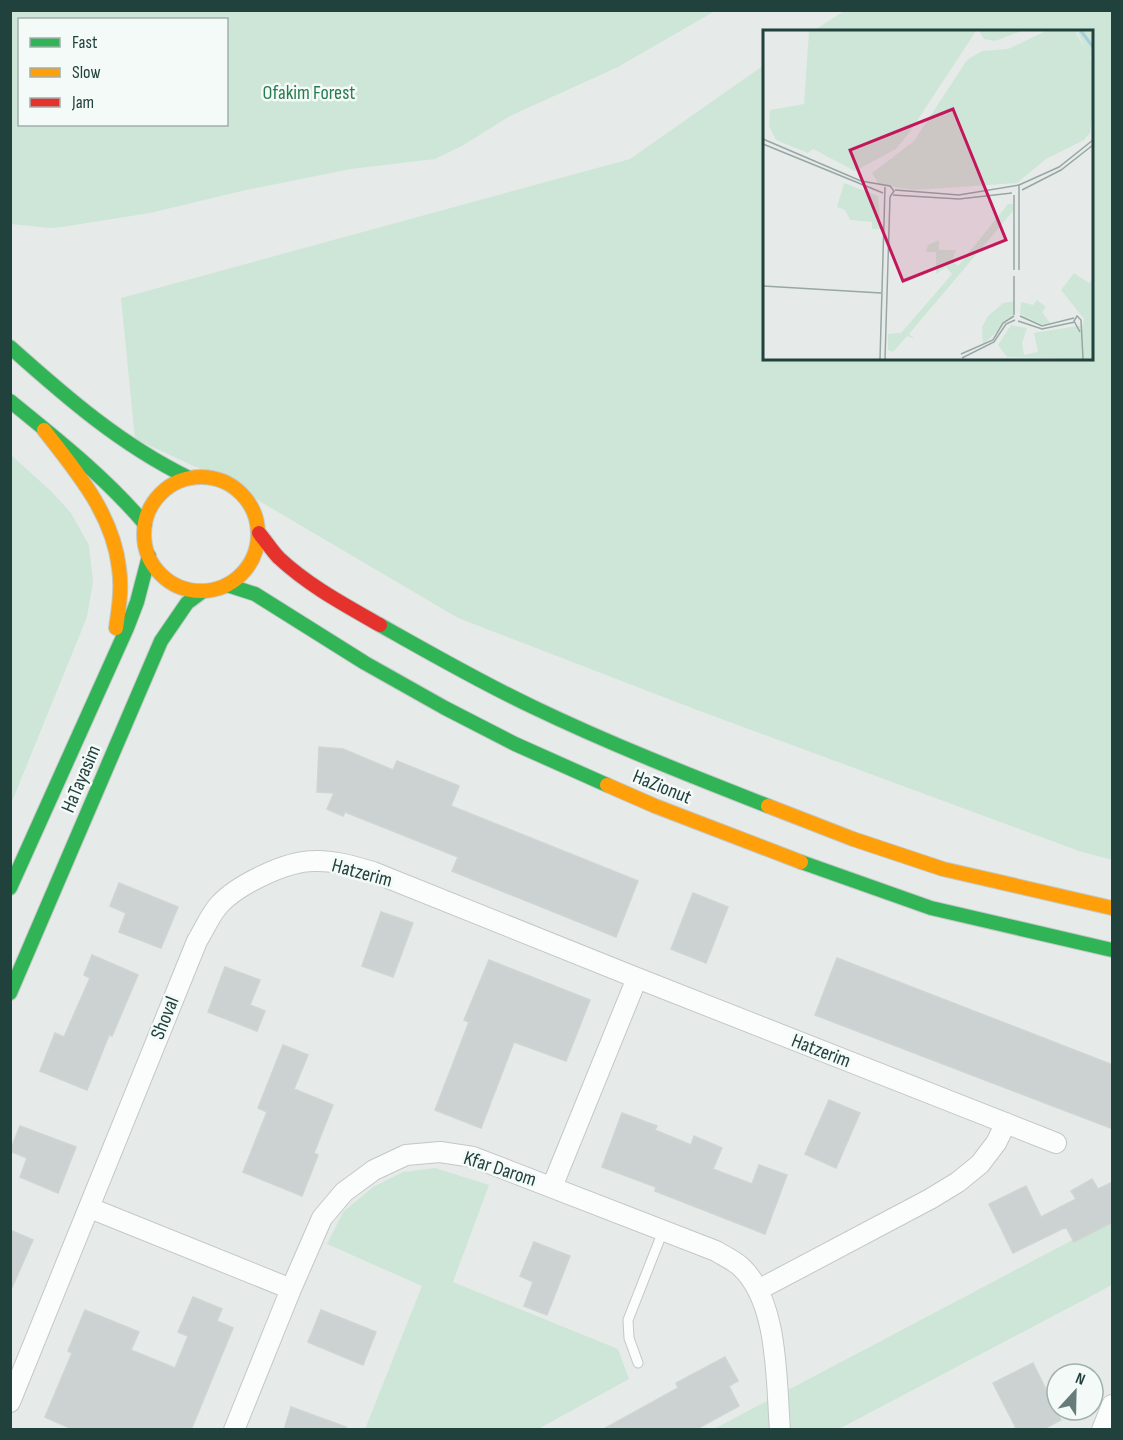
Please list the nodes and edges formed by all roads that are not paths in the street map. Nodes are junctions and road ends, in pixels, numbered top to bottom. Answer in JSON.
{"nodes":[{"id":1,"x":10,"y":347,"type":"edge"},
{"id":2,"x":10,"y":401,"type":"edge"},
{"id":3,"x":44,"y":430,"type":"junction"},
{"id":4,"x":189,"y":478,"type":"junction"},
{"id":5,"x":145,"y":524,"type":"junction"},
{"id":6,"x":259,"y":533,"type":"junction"},
{"id":7,"x":149,"y":556,"type":"junction"},
{"id":8,"x":227,"y":585,"type":"junction"},
{"id":9,"x":203,"y":591,"type":"junction"},
{"id":10,"x":107,"y":671,"type":"junction"},
{"id":11,"x":286,"y":866,"type":"joint"},
{"id":12,"x":10,"y":888,"type":"edge"},
{"id":13,"x":1113,"y":908,"type":"edge"},
{"id":14,"x":1113,"y":950,"type":"edge"},
{"id":15,"x":637,"y":978,"type":"junction"},
{"id":16,"x":10,"y":993,"type":"edge"},
{"id":17,"x":1006,"y":1123,"type":"junction"},
{"id":18,"x":1056,"y":1143,"type":"dead end"},
{"id":19,"x":552,"y":1187,"type":"junction"},
{"id":20,"x":90,"y":1208,"type":"junction"},
{"id":21,"x":663,"y":1231,"type":"junction"},
{"id":22,"x":291,"y":1289,"type":"junction"},
{"id":23,"x":758,"y":1290,"type":"junction"},
{"id":24,"x":638,"y":1363,"type":"dead end"},
{"id":25,"x":10,"y":1402,"type":"edge"},
{"id":26,"x":1113,"y":1405,"type":"edge"},
{"id":27,"x":234,"y":1430,"type":"edge"},
{"id":28,"x":780,"y":1430,"type":"edge"},
{"id":29,"x":1102,"y":1430,"type":"edge"}],
"edges":[{"from":1,"to":4,"type":"street"},
{"from":2,"to":3,"type":"street"},
{"from":3,"to":5,"type":"street"},
{"from":3,"to":10,"type":"street"},
{"from":4,"to":5,"type":"street"},
{"from":4,"to":6,"type":"street"},
{"from":5,"to":7,"type":"street"},
{"from":6,"to":8,"type":"street"},
{"from":6,"to":13,"type":"street","name":"HaZionut"},
{"from":7,"to":9,"type":"street"},
{"from":7,"to":10,"type":"street","name":"HaTayasim"},
{"from":8,"to":9,"type":"street"},
{"from":8,"to":14,"type":"street","name":"HaZionut"},
{"from":9,"to":16,"type":"street","name":"HaTayasim"},
{"from":10,"to":12,"type":"street","name":"HaTayasim"},
{"from":11,"to":15,"type":"street","name":"Hatzerim"},
{"from":11,"to":20,"type":"street","name":"Shoval"},
{"from":15,"to":17,"type":"street","name":"Hatzerim"},
{"from":15,"to":19,"type":"street"},
{"from":17,"to":18,"type":"street","name":"Hatzerim"},
{"from":17,"to":23,"type":"street"},
{"from":19,"to":21,"type":"street","name":"Kfar Darom"},
{"from":19,"to":22,"type":"street","name":"Kfar Darom"},
{"from":20,"to":22,"type":"street"},
{"from":20,"to":25,"type":"street","name":"Shoval"},
{"from":21,"to":23,"type":"street","name":"Kfar Darom"},
{"from":21,"to":24,"type":"lane"},
{"from":22,"to":27,"type":"street","name":"Kfar Darom"},
{"from":23,"to":28,"type":"street","name":"Kfar Darom"},
{"from":26,"to":29,"type":"street"}]}
